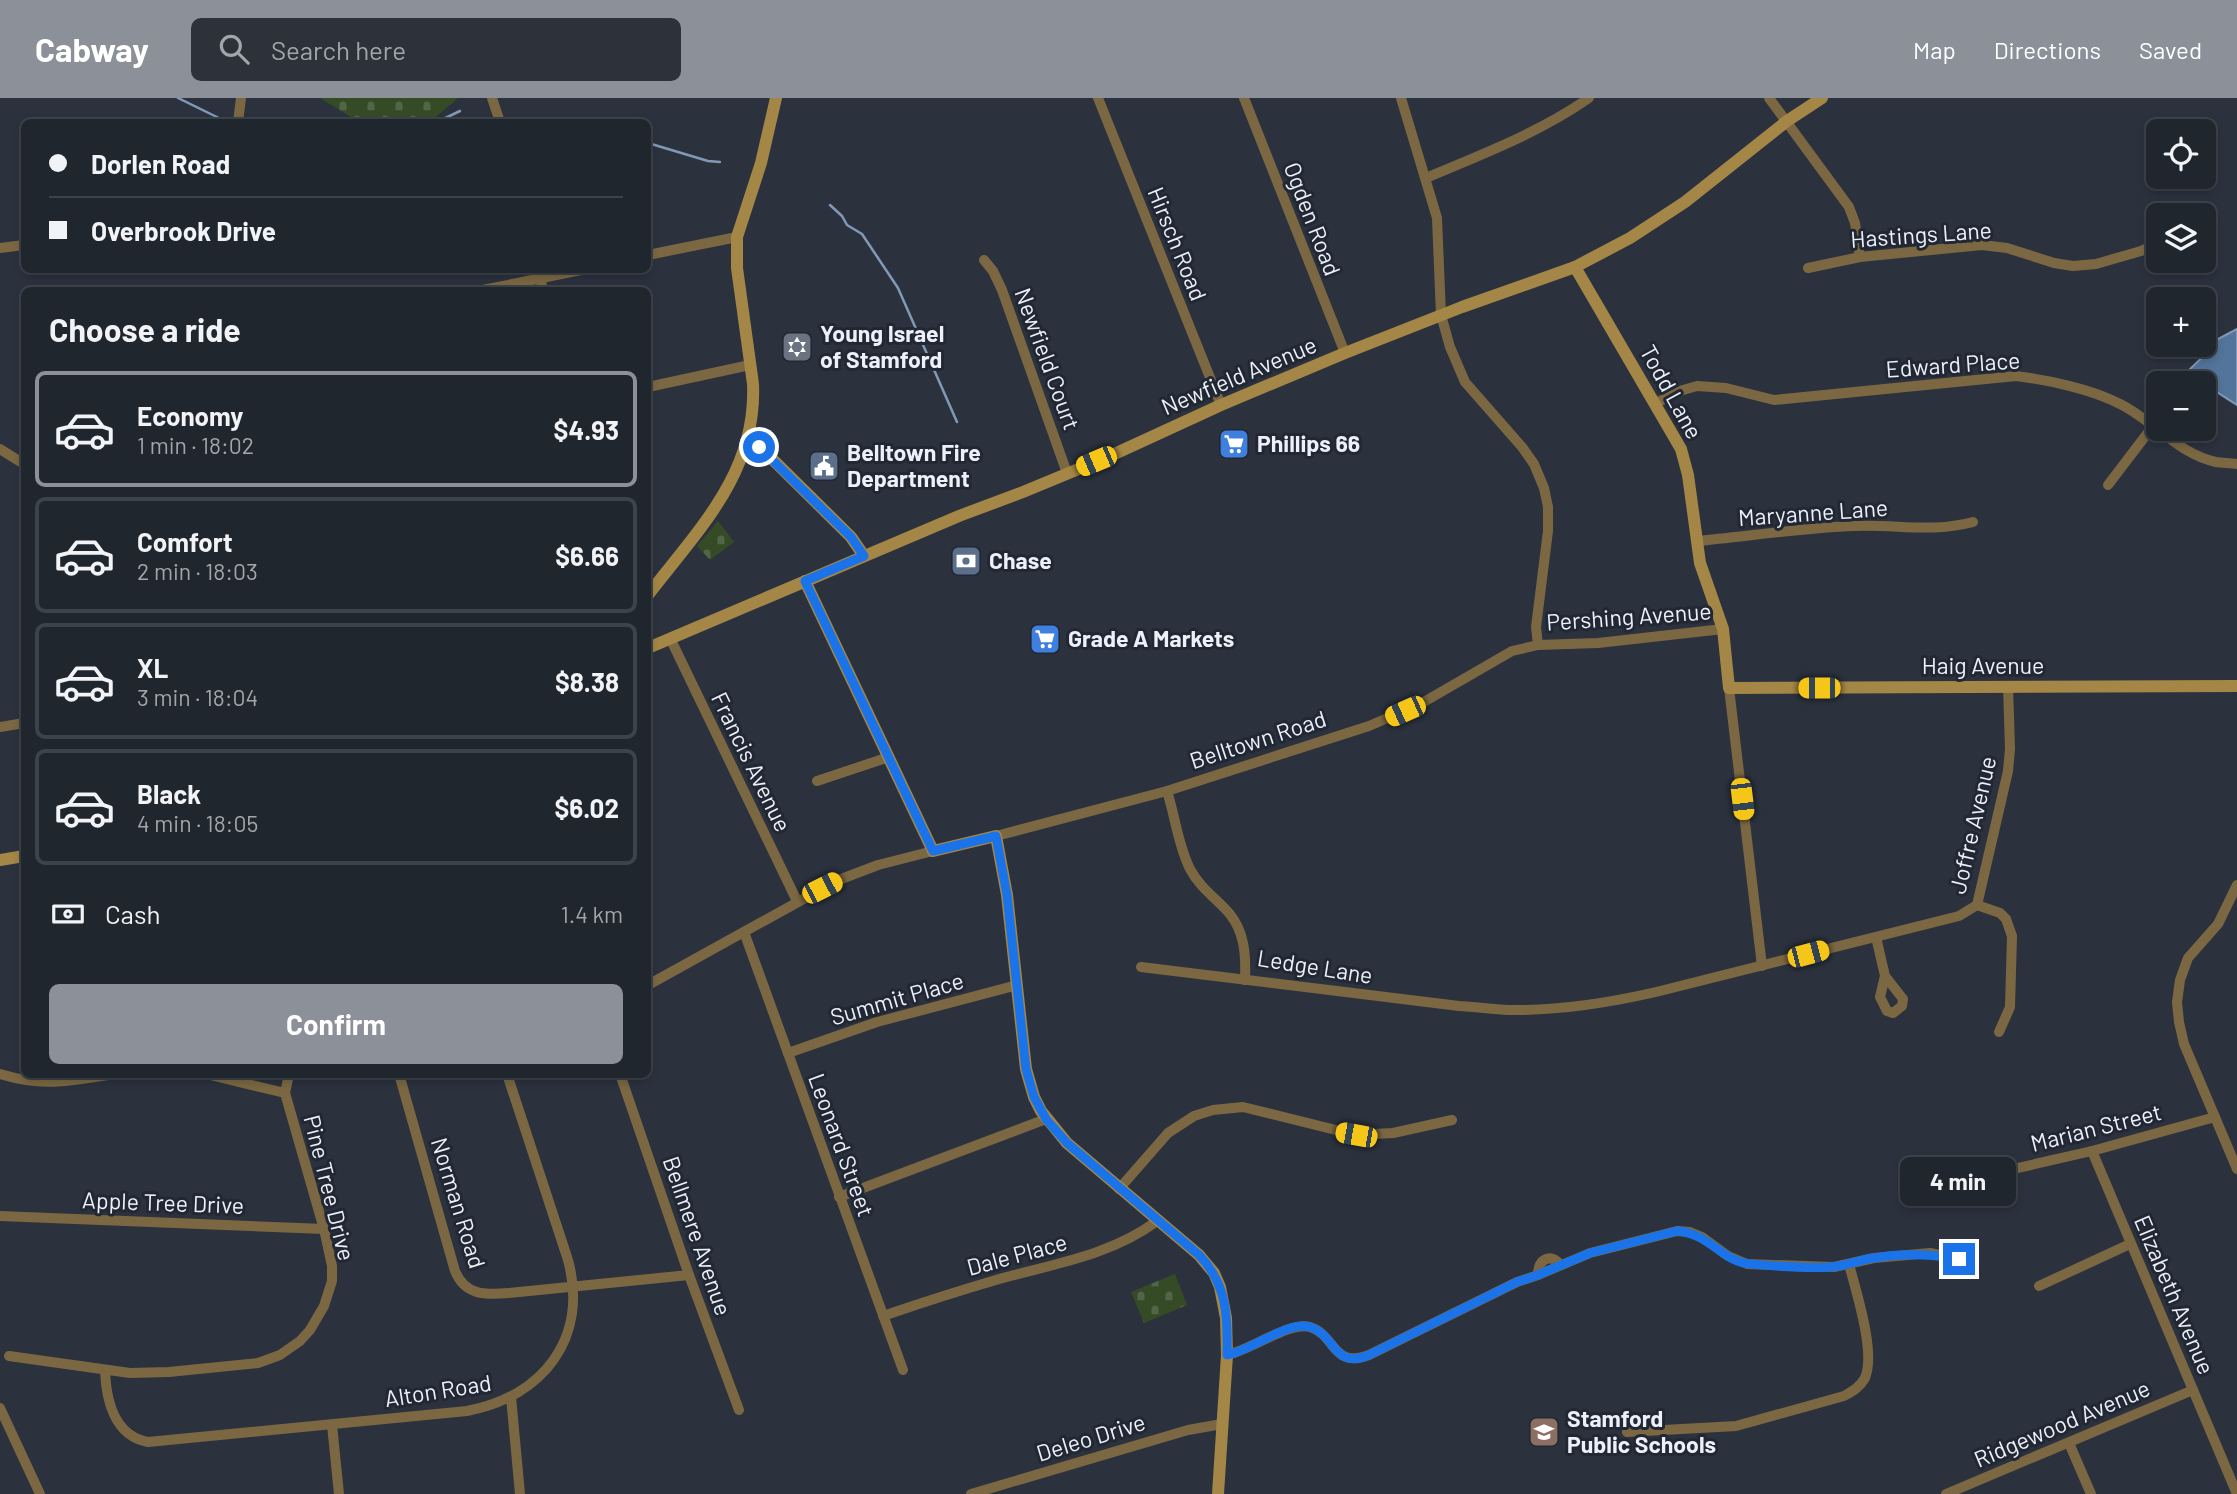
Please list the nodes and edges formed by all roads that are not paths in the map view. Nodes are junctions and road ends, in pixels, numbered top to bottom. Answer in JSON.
{"nodes":[{"id":1,"x":492,"y":98,"type":"edge"},
{"id":2,"x":776,"y":98,"type":"edge"},
{"id":3,"x":1098,"y":98,"type":"edge"},
{"id":4,"x":1244,"y":98,"type":"edge"},
{"id":5,"x":1401,"y":98,"type":"edge"},
{"id":6,"x":1589,"y":98,"type":"edge"},
{"id":7,"x":1769,"y":98,"type":"edge"},
{"id":8,"x":1822,"y":98,"type":"edge"},
{"id":9,"x":241,"y":99,"type":"edge"},
{"id":10,"x":238,"y":119,"type":"edge"},
{"id":11,"x":499,"y":119,"type":"edge"},
{"id":12,"x":1787,"y":121,"type":"junction"},
{"id":13,"x":1426,"y":178,"type":"junction"},
{"id":14,"x":737,"y":237,"type":"junction"},
{"id":15,"x":21,"y":245,"type":"edge"},
{"id":16,"x":0,"y":248,"type":"edge"},
{"id":17,"x":2146,"y":249,"type":"edge"},
{"id":18,"x":651,"y":254,"type":"edge"},
{"id":19,"x":1860,"y":257,"type":"junction"},
{"id":20,"x":984,"y":260,"type":"dead end"},
{"id":21,"x":1576,"y":267,"type":"junction"},
{"id":22,"x":1808,"y":268,"type":"dead end"},
{"id":23,"x":539,"y":274,"type":"edge"},
{"id":24,"x":494,"y":287,"type":"edge"},
{"id":25,"x":1441,"y":315,"type":"junction"},
{"id":26,"x":1345,"y":353,"type":"junction"},
{"id":27,"x":750,"y":365,"type":"junction"},
{"id":28,"x":651,"y":386,"type":"edge"},
{"id":29,"x":1656,"y":403,"type":"junction"},
{"id":30,"x":1220,"y":405,"type":"junction"},
{"id":31,"x":2146,"y":420,"type":"edge"},
{"id":32,"x":749,"y":436,"type":"junction"},
{"id":33,"x":2146,"y":436,"type":"edge"},
{"id":34,"x":2174,"y":441,"type":"edge"},
{"id":35,"x":0,"y":449,"type":"edge"},
{"id":36,"x":21,"y":462,"type":"edge"},
{"id":37,"x":2237,"y":464,"type":"edge"},
{"id":38,"x":1067,"y":474,"type":"junction"},
{"id":39,"x":2108,"y":485,"type":"dead end"},
{"id":40,"x":1973,"y":522,"type":"dead end"},
{"id":41,"x":1697,"y":541,"type":"junction"},
{"id":42,"x":864,"y":556,"type":"junction"},
{"id":43,"x":805,"y":581,"type":"junction"},
{"id":44,"x":651,"y":591,"type":"edge"},
{"id":45,"x":1723,"y":629,"type":"junction"},
{"id":46,"x":670,"y":638,"type":"junction"},
{"id":47,"x":1538,"y":645,"type":"junction"},
{"id":48,"x":651,"y":647,"type":"edge"},
{"id":49,"x":2008,"y":686,"type":"junction"},
{"id":50,"x":2237,"y":686,"type":"edge"},
{"id":51,"x":1729,"y":688,"type":"junction"},
{"id":52,"x":21,"y":724,"type":"edge"},
{"id":53,"x":0,"y":727,"type":"edge"},
{"id":54,"x":889,"y":757,"type":"junction"},
{"id":55,"x":817,"y":781,"type":"dead end"},
{"id":56,"x":1167,"y":791,"type":"junction"},
{"id":57,"x":996,"y":836,"type":"junction"},
{"id":58,"x":933,"y":851,"type":"junction"},
{"id":59,"x":21,"y":856,"type":"edge"},
{"id":60,"x":0,"y":860,"type":"edge"},
{"id":61,"x":2237,"y":885,"type":"edge"},
{"id":62,"x":797,"y":901,"type":"junction"},
{"id":63,"x":1977,"y":905,"type":"junction"},
{"id":64,"x":744,"y":932,"type":"junction"},
{"id":65,"x":1875,"y":937,"type":"junction"},
{"id":66,"x":1762,"y":966,"type":"junction"},
{"id":67,"x":1141,"y":967,"type":"dead end"},
{"id":68,"x":1885,"y":976,"type":"dead end"},
{"id":69,"x":1245,"y":980,"type":"junction"},
{"id":70,"x":651,"y":983,"type":"edge"},
{"id":71,"x":1017,"y":985,"type":"junction"},
{"id":72,"x":1585,"y":1004,"type":"joint"},
{"id":73,"x":1999,"y":1032,"type":"dead end"},
{"id":74,"x":788,"y":1053,"type":"junction"},
{"id":75,"x":0,"y":1074,"type":"edge"},
{"id":76,"x":88,"y":1078,"type":"edge"},
{"id":77,"x":223,"y":1078,"type":"edge"},
{"id":78,"x":288,"y":1078,"type":"edge"},
{"id":79,"x":400,"y":1078,"type":"edge"},
{"id":80,"x":508,"y":1078,"type":"edge"},
{"id":81,"x":621,"y":1078,"type":"edge"},
{"id":82,"x":285,"y":1093,"type":"junction"},
{"id":83,"x":2215,"y":1117,"type":"junction"},
{"id":84,"x":1046,"y":1119,"type":"junction"},
{"id":85,"x":1452,"y":1120,"type":"dead end"},
{"id":86,"x":2092,"y":1151,"type":"junction"},
{"id":87,"x":2237,"y":1169,"type":"edge"},
{"id":88,"x":1987,"y":1175,"type":"dead end"},
{"id":89,"x":1119,"y":1189,"type":"junction"},
{"id":90,"x":839,"y":1197,"type":"junction"},
{"id":91,"x":0,"y":1216,"type":"edge"},
{"id":92,"x":1157,"y":1221,"type":"junction"},
{"id":93,"x":324,"y":1229,"type":"junction"},
{"id":94,"x":2130,"y":1244,"type":"junction"},
{"id":95,"x":1959,"y":1259,"type":"dead end"},
{"id":96,"x":1849,"y":1264,"type":"junction"},
{"id":97,"x":689,"y":1275,"type":"junction"},
{"id":98,"x":573,"y":1286,"type":"junction"},
{"id":99,"x":2039,"y":1286,"type":"dead end"},
{"id":100,"x":883,"y":1316,"type":"junction"},
{"id":101,"x":1227,"y":1355,"type":"junction"},
{"id":102,"x":9,"y":1356,"type":"dead end"},
{"id":103,"x":104,"y":1370,"type":"junction"},
{"id":104,"x":903,"y":1370,"type":"dead end"},
{"id":105,"x":2193,"y":1390,"type":"junction"},
{"id":106,"x":511,"y":1397,"type":"junction"},
{"id":107,"x":0,"y":1408,"type":"edge"},
{"id":108,"x":739,"y":1410,"type":"dead end"},
{"id":109,"x":1222,"y":1424,"type":"junction"},
{"id":110,"x":332,"y":1425,"type":"junction"},
{"id":111,"x":1627,"y":1432,"type":"dead end"},
{"id":112,"x":2069,"y":1443,"type":"junction"},
{"id":113,"x":40,"y":1494,"type":"edge"},
{"id":114,"x":339,"y":1494,"type":"edge"},
{"id":115,"x":520,"y":1494,"type":"edge"},
{"id":116,"x":971,"y":1494,"type":"edge"},
{"id":117,"x":1218,"y":1494,"type":"edge"},
{"id":118,"x":1946,"y":1494,"type":"edge"},
{"id":119,"x":2091,"y":1494,"type":"edge"},
{"id":120,"x":2237,"y":1494,"type":"edge"}],
"edges":[{"from":1,"to":11,"type":"street"},
{"from":2,"to":14,"type":"street"},
{"from":3,"to":30,"type":"street","name":"Hirsch Road"},
{"from":4,"to":26,"type":"street","name":"Ogden Road"},
{"from":5,"to":13,"type":"street"},
{"from":6,"to":13,"type":"street"},
{"from":7,"to":12,"type":"street"},
{"from":8,"to":12,"type":"street","name":"Newfield Avenue"},
{"from":9,"to":10,"type":"street"},
{"from":12,"to":19,"type":"street"},
{"from":12,"to":21,"type":"street","name":"Newfield Avenue"},
{"from":13,"to":25,"type":"street"},
{"from":14,"to":18,"type":"street"},
{"from":14,"to":27,"type":"street"},
{"from":15,"to":16,"type":"street"},
{"from":17,"to":19,"type":"street","name":"Hastings Lane"},
{"from":19,"to":22,"type":"street","name":"Hastings Lane"},
{"from":20,"to":38,"type":"street","name":"Newfield Court"},
{"from":21,"to":25,"type":"street","name":"Newfield Avenue"},
{"from":21,"to":29,"type":"street","name":"Todd Lane"},
{"from":23,"to":24,"type":"street"},
{"from":25,"to":26,"type":"street","name":"Newfield Avenue"},
{"from":25,"to":47,"type":"street"},
{"from":26,"to":30,"type":"street","name":"Newfield Avenue"},
{"from":27,"to":28,"type":"street"},
{"from":27,"to":32,"type":"street"},
{"from":29,"to":31,"type":"street","name":"Edward Place"},
{"from":29,"to":41,"type":"street","name":"Todd Lane"},
{"from":30,"to":38,"type":"street","name":"Newfield Avenue"},
{"from":32,"to":42,"type":"street"},
{"from":32,"to":44,"type":"street"},
{"from":33,"to":39,"type":"street"},
{"from":34,"to":37,"type":"street","name":"Edward Place"},
{"from":35,"to":36,"type":"street"},
{"from":38,"to":42,"type":"street","name":"Newfield Avenue"},
{"from":40,"to":41,"type":"street","name":"Maryanne Lane"},
{"from":41,"to":45,"type":"street","name":"Todd Lane"},
{"from":42,"to":43,"type":"street","name":"Newfield Avenue"},
{"from":43,"to":46,"type":"street","name":"Newfield Avenue"},
{"from":43,"to":54,"type":"street"},
{"from":45,"to":47,"type":"street","name":"Pershing Avenue"},
{"from":45,"to":51,"type":"street","name":"Pershing Avenue"},
{"from":46,"to":48,"type":"street","name":"Newfield Avenue"},
{"from":46,"to":62,"type":"street","name":"Francis Avenue"},
{"from":47,"to":56,"type":"street","name":"Belltown Road"},
{"from":49,"to":50,"type":"street","name":"Haig Avenue"},
{"from":49,"to":51,"type":"street","name":"Haig Avenue"},
{"from":49,"to":63,"type":"street","name":"Joffre Avenue"},
{"from":51,"to":66,"type":"street","name":"Pershing Avenue"},
{"from":52,"to":53,"type":"street"},
{"from":54,"to":55,"type":"street"},
{"from":54,"to":58,"type":"street"},
{"from":56,"to":57,"type":"street","name":"Belltown Road"},
{"from":56,"to":69,"type":"street","name":"Ledge Lane"},
{"from":57,"to":58,"type":"street","name":"Belltown Road"},
{"from":57,"to":71,"type":"street"},
{"from":58,"to":62,"type":"street","name":"Belltown Road"},
{"from":59,"to":60,"type":"street"},
{"from":61,"to":83,"type":"street"},
{"from":62,"to":64,"type":"street","name":"Belltown Road"},
{"from":63,"to":65,"type":"street","name":"Joffre Avenue"},
{"from":63,"to":73,"type":"street"},
{"from":64,"to":70,"type":"street","name":"Belltown Road"},
{"from":64,"to":74,"type":"street","name":"Leonard Street"},
{"from":65,"to":66,"type":"street","name":"Joffre Avenue"},
{"from":65,"to":68,"type":"street"},
{"from":66,"to":72,"type":"street","name":"Joffre Avenue"},
{"from":67,"to":69,"type":"street"},
{"from":69,"to":72,"type":"street","name":"Ledge Lane"},
{"from":71,"to":74,"type":"street","name":"Summit Place"},
{"from":71,"to":84,"type":"street"},
{"from":74,"to":90,"type":"street","name":"Leonard Street"},
{"from":75,"to":76,"type":"street"},
{"from":77,"to":82,"type":"street"},
{"from":78,"to":82,"type":"street","name":"Pine Tree Drive"},
{"from":79,"to":98,"type":"street","name":"Norman Road"},
{"from":80,"to":98,"type":"street","name":"Alton Road"},
{"from":81,"to":97,"type":"street","name":"Bellmere Avenue"},
{"from":82,"to":93,"type":"street","name":"Pine Tree Drive"},
{"from":83,"to":86,"type":"street","name":"Marian Street"},
{"from":83,"to":87,"type":"street"},
{"from":84,"to":89,"type":"street"},
{"from":84,"to":90,"type":"street"},
{"from":85,"to":89,"type":"street"},
{"from":86,"to":88,"type":"street","name":"Marian Street"},
{"from":86,"to":94,"type":"street","name":"Elizabeth Avenue"},
{"from":89,"to":92,"type":"street"},
{"from":90,"to":100,"type":"street","name":"Leonard Street"},
{"from":91,"to":93,"type":"street","name":"Apple Tree Drive"},
{"from":92,"to":100,"type":"street","name":"Dale Place"},
{"from":92,"to":101,"type":"street"},
{"from":93,"to":103,"type":"street","name":"Pine Tree Drive"},
{"from":94,"to":99,"type":"street"},
{"from":94,"to":105,"type":"street","name":"Elizabeth Avenue"},
{"from":95,"to":96,"type":"street"},
{"from":96,"to":101,"type":"street"},
{"from":96,"to":111,"type":"street"},
{"from":97,"to":98,"type":"street","name":"Norman Road"},
{"from":97,"to":108,"type":"street","name":"Bellmere Avenue"},
{"from":98,"to":106,"type":"street","name":"Alton Road"},
{"from":100,"to":104,"type":"street","name":"Leonard Street"},
{"from":101,"to":109,"type":"street"},
{"from":102,"to":103,"type":"street","name":"Pine Tree Drive"},
{"from":103,"to":110,"type":"street","name":"Alton Road"},
{"from":105,"to":112,"type":"street","name":"Ridgewood Avenue"},
{"from":105,"to":120,"type":"street","name":"Elizabeth Avenue"},
{"from":106,"to":110,"type":"street","name":"Alton Road"},
{"from":106,"to":115,"type":"street"},
{"from":107,"to":113,"type":"street"},
{"from":109,"to":116,"type":"street","name":"Deleo Drive"},
{"from":109,"to":117,"type":"street"},
{"from":110,"to":114,"type":"street"},
{"from":112,"to":118,"type":"street","name":"Ridgewood Avenue"},
{"from":112,"to":119,"type":"street"}]}
